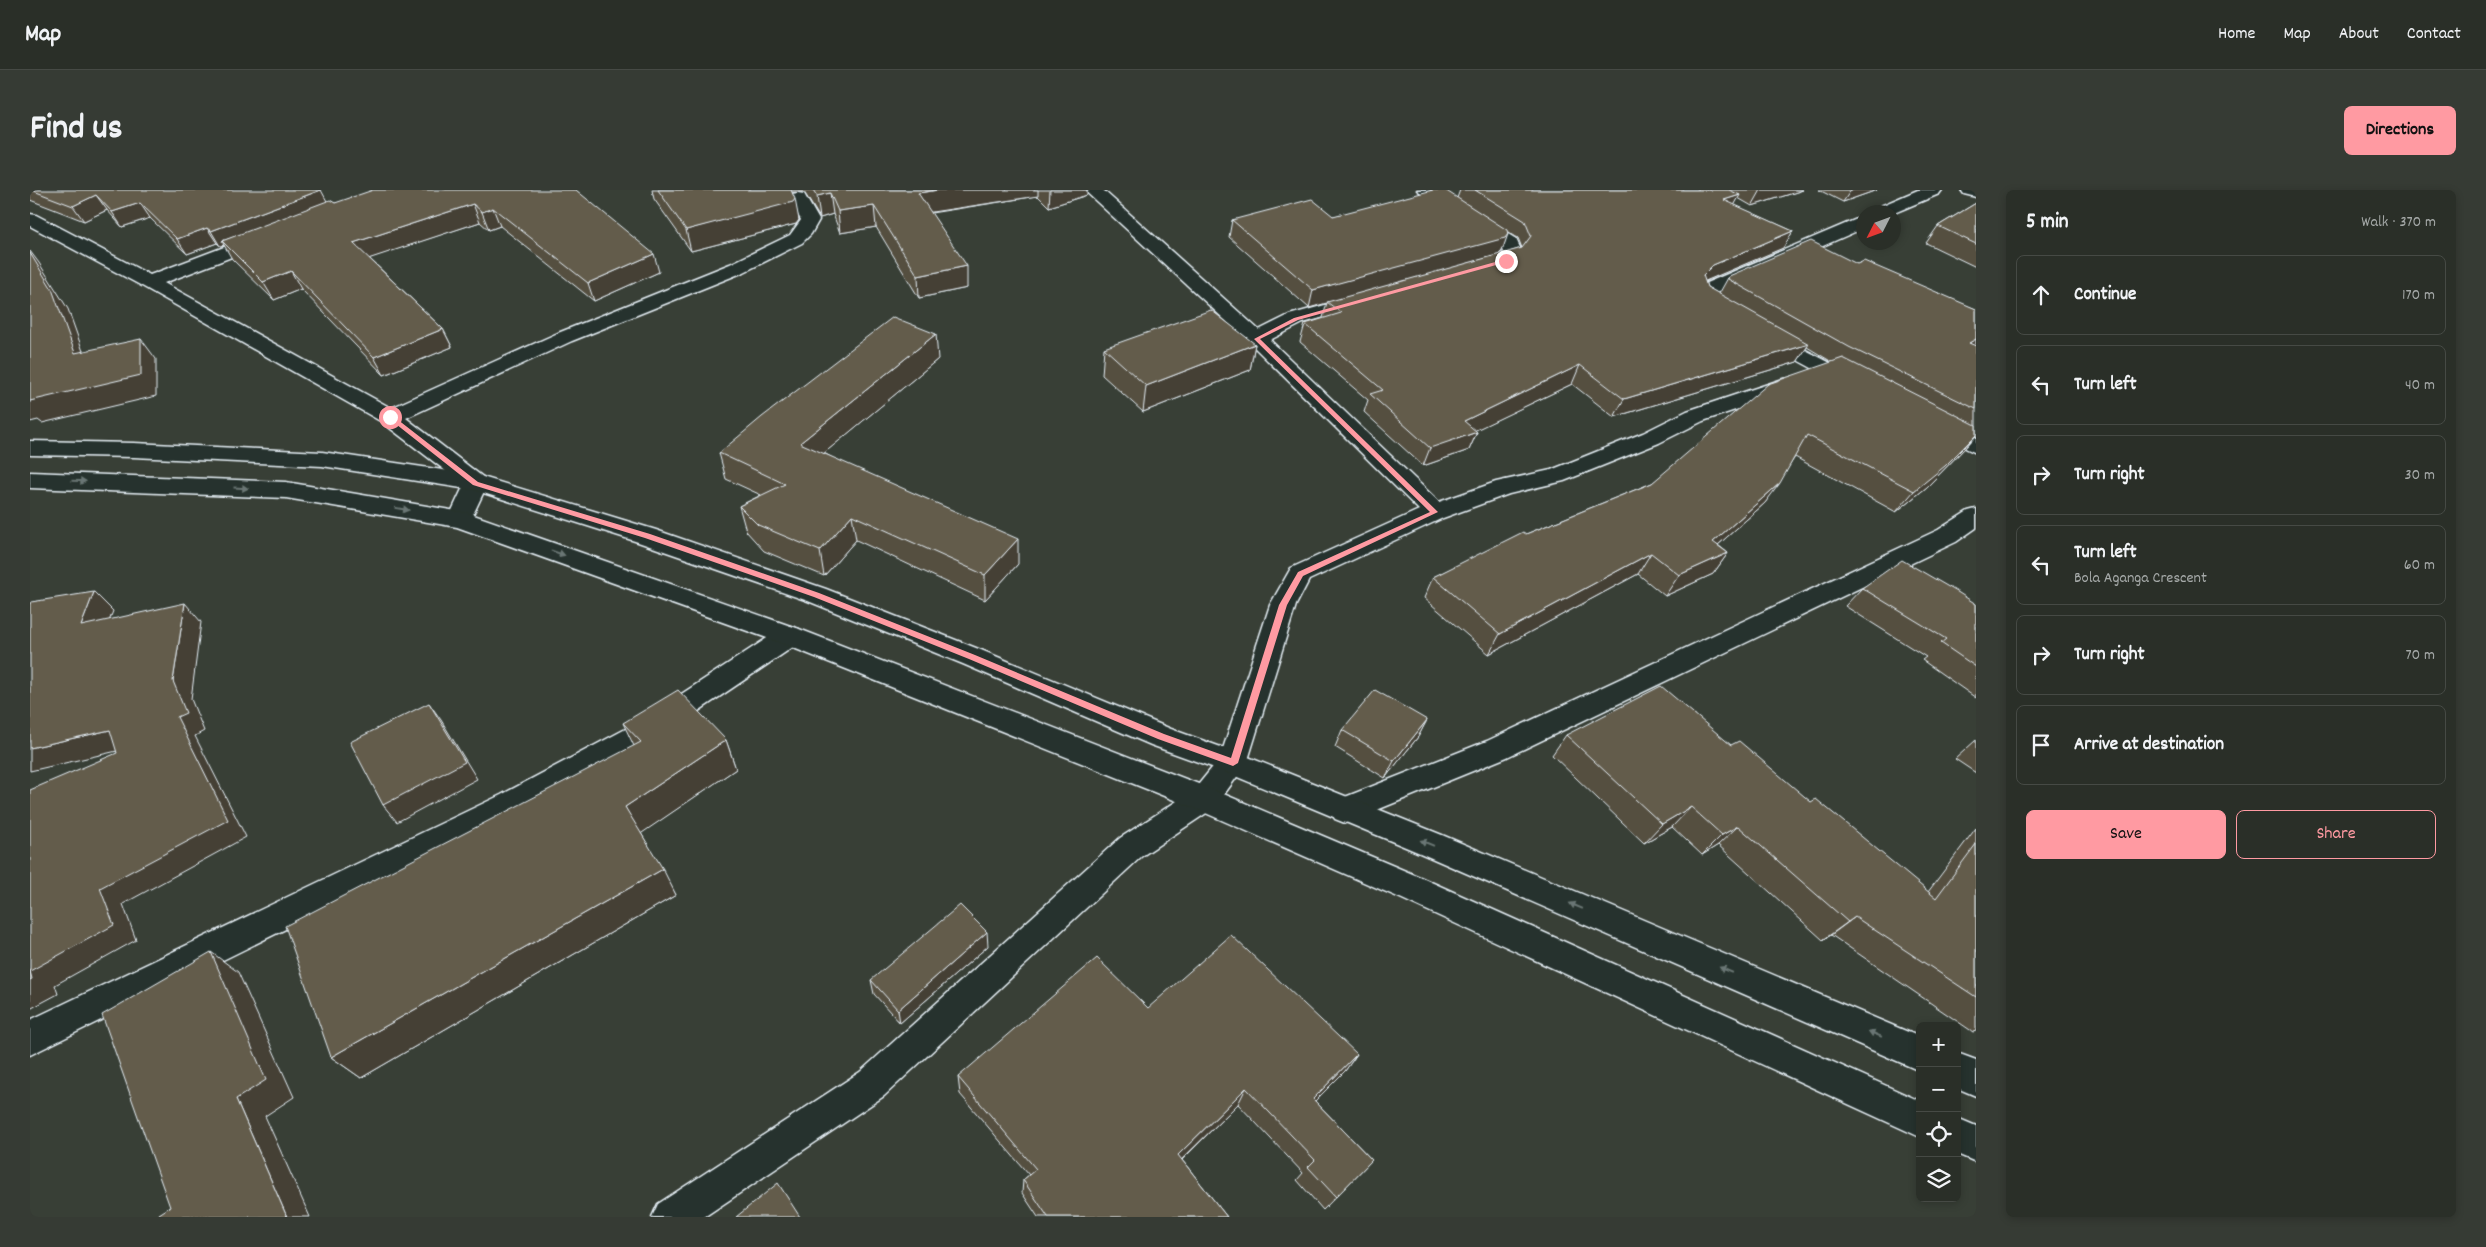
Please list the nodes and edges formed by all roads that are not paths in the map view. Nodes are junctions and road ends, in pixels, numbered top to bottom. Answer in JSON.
{"nodes":[{"id":1,"x":1093,"y":190,"type":"edge"},
{"id":2,"x":1426,"y":190,"type":"edge"},
{"id":3,"x":1933,"y":190,"type":"edge"},
{"id":4,"x":1970,"y":190,"type":"edge"},
{"id":5,"x":1976,"y":192,"type":"edge"},
{"id":6,"x":798,"y":198,"type":"dead end"},
{"id":7,"x":1898,"y":205,"type":"edge"},
{"id":8,"x":30,"y":218,"type":"edge"},
{"id":9,"x":1856,"y":223,"type":"edge"},
{"id":10,"x":277,"y":233,"type":"edge"},
{"id":11,"x":1467,"y":272,"type":"edge"},
{"id":12,"x":149,"y":282,"type":"junction"},
{"id":13,"x":1382,"y":295,"type":"edge"},
{"id":14,"x":1257,"y":339,"type":"junction"},
{"id":15,"x":1829,"y":370,"type":"junction"},
{"id":16,"x":1872,"y":393,"type":"edge"},
{"id":17,"x":390,"y":417,"type":"junction"},
{"id":18,"x":1924,"y":419,"type":"edge"},
{"id":19,"x":1976,"y":446,"type":"edge"},
{"id":20,"x":30,"y":448,"type":"edge"},
{"id":21,"x":30,"y":480,"type":"edge"},
{"id":22,"x":476,"y":483,"type":"junction"},
{"id":23,"x":1435,"y":512,"type":"junction"},
{"id":24,"x":1976,"y":517,"type":"edge"},
{"id":25,"x":460,"y":519,"type":"junction"},
{"id":26,"x":790,"y":636,"type":"junction"},
{"id":27,"x":1233,"y":763,"type":"junction"},
{"id":28,"x":1204,"y":799,"type":"junction"},
{"id":29,"x":1345,"y":810,"type":"junction"},
{"id":30,"x":30,"y":1038,"type":"edge"},
{"id":31,"x":1916,"y":1052,"type":"edge"},
{"id":32,"x":1961,"y":1072,"type":"edge"},
{"id":33,"x":1976,"y":1078,"type":"edge"},
{"id":34,"x":1916,"y":1117,"type":"edge"},
{"id":35,"x":1961,"y":1138,"type":"edge"},
{"id":36,"x":1976,"y":1144,"type":"edge"},
{"id":37,"x":671,"y":1217,"type":"edge"}],
"edges":[{"from":1,"to":14,"type":"street"},
{"from":2,"to":11,"type":"street"},
{"from":3,"to":7,"type":"street"},
{"from":4,"to":5,"type":"street"},
{"from":6,"to":17,"type":"street"},
{"from":8,"to":12,"type":"street"},
{"from":9,"to":15,"type":"street"},
{"from":10,"to":12,"type":"street"},
{"from":12,"to":17,"type":"street"},
{"from":13,"to":14,"type":"street"},
{"from":14,"to":23,"type":"street"},
{"from":15,"to":16,"type":"street"},
{"from":15,"to":23,"type":"street"},
{"from":17,"to":22,"type":"street"},
{"from":18,"to":19,"type":"street"},
{"from":20,"to":22,"type":"street"},
{"from":21,"to":25,"type":"street","one_way":true},
{"from":22,"to":25,"type":"street"},
{"from":22,"to":27,"type":"street"},
{"from":23,"to":27,"type":"street"},
{"from":24,"to":29,"type":"street"},
{"from":25,"to":26,"type":"street","one_way":true},
{"from":26,"to":28,"type":"street"},
{"from":26,"to":30,"type":"street"},
{"from":27,"to":28,"type":"street"},
{"from":27,"to":29,"type":"street"},
{"from":28,"to":34,"type":"street"},
{"from":28,"to":37,"type":"street"},
{"from":31,"to":29,"type":"street","one_way":true},
{"from":32,"to":33,"type":"street"},
{"from":35,"to":36,"type":"street"}]}
